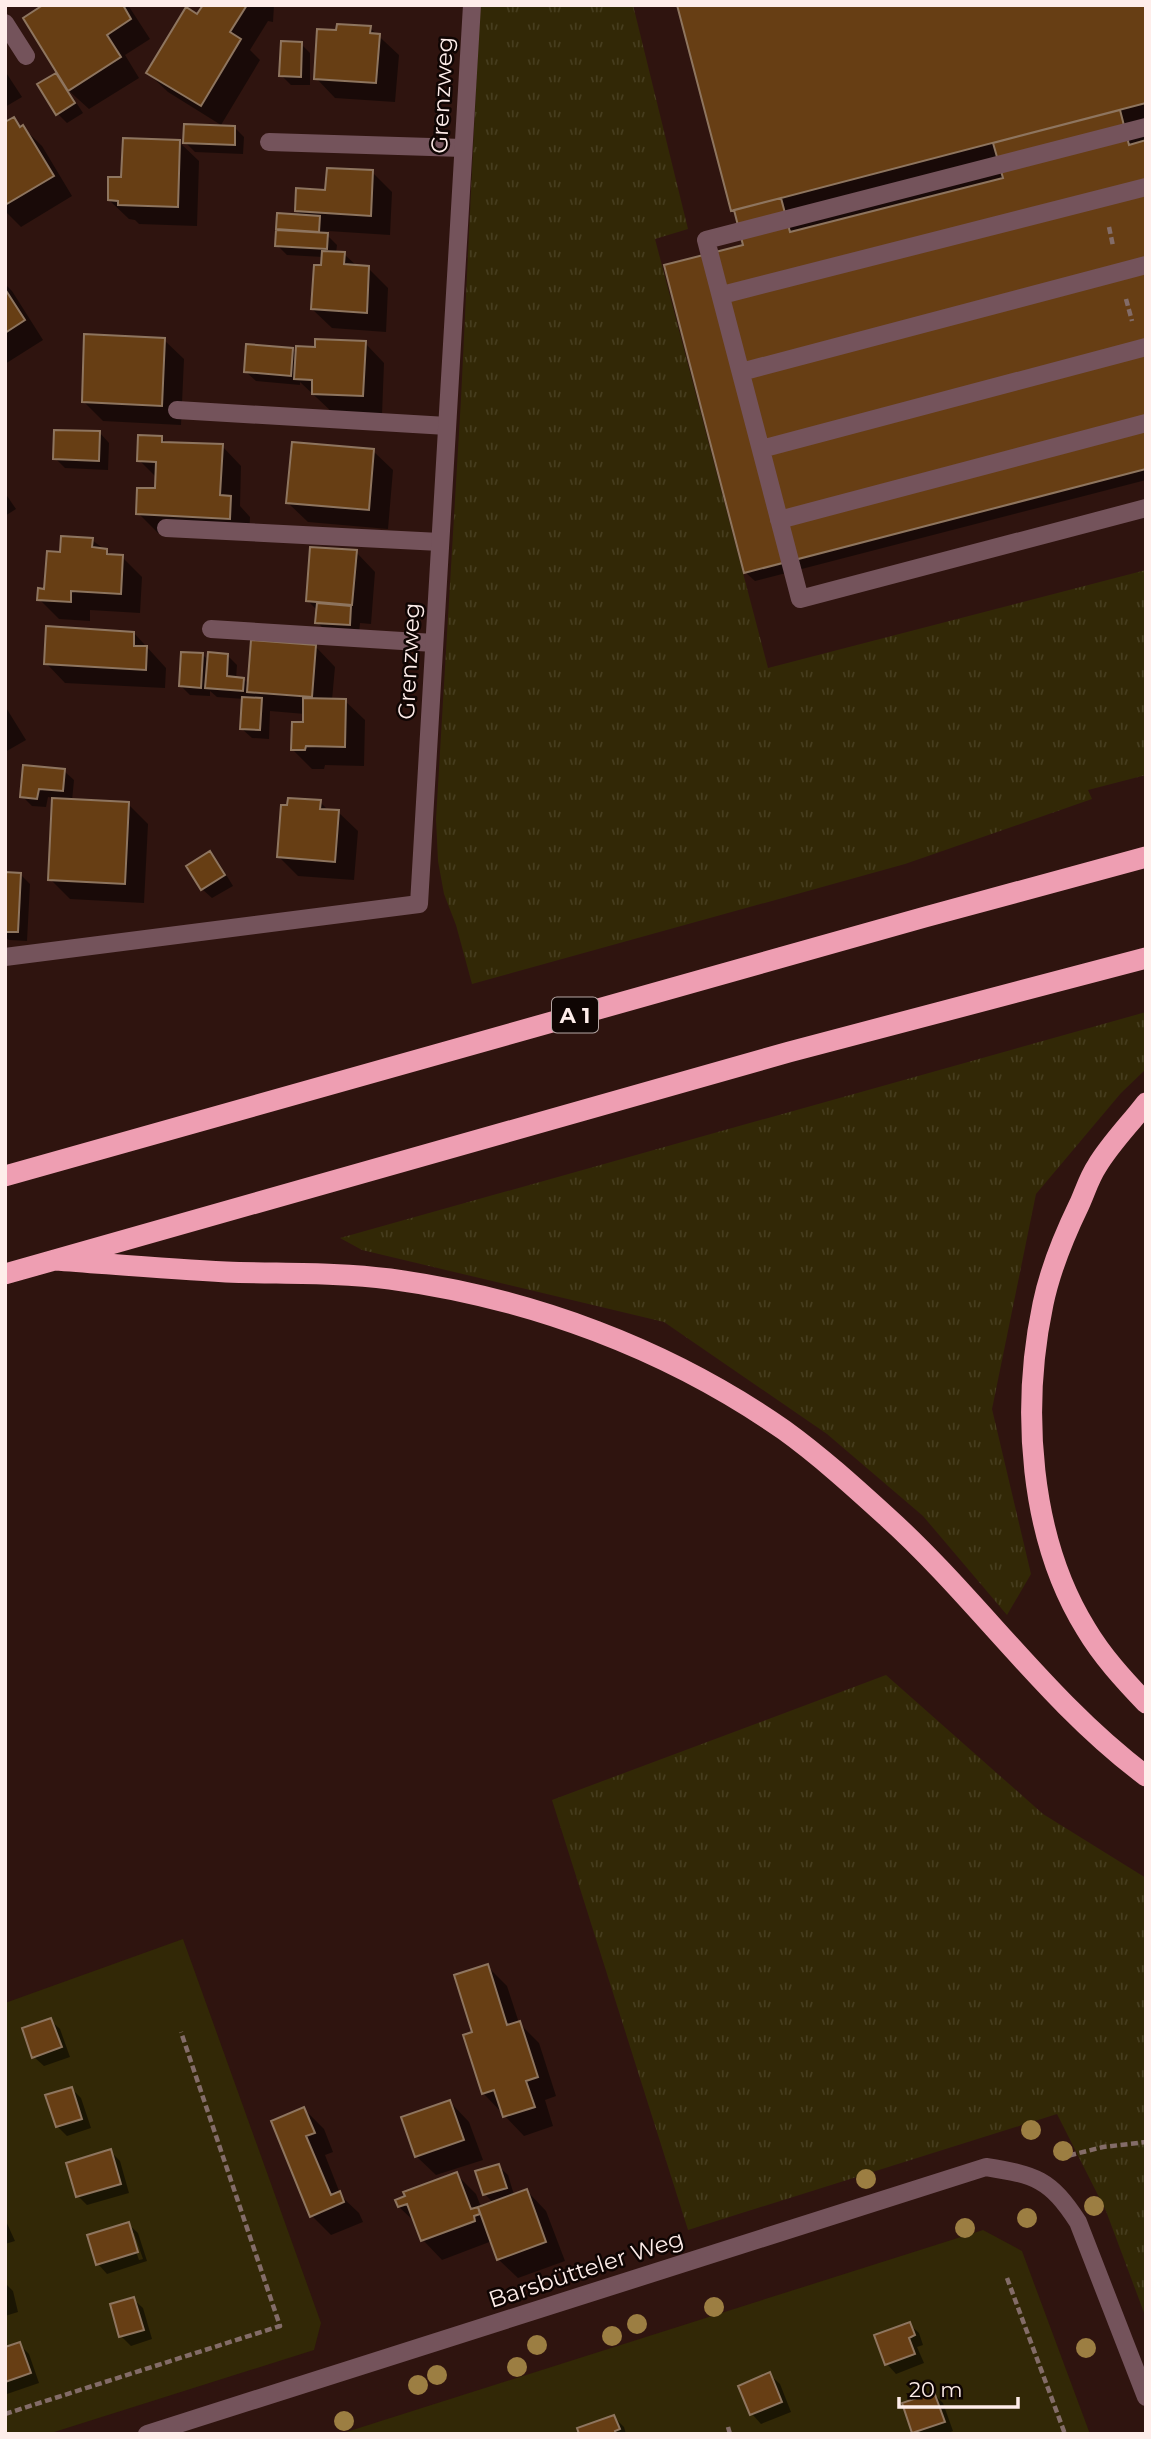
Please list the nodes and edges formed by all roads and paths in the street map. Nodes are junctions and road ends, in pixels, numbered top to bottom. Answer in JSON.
{"nodes":[{"id":1,"x":472,"y":5,"type":"edge"},
{"id":2,"x":5,"y":23,"type":"edge"},
{"id":3,"x":26,"y":56,"type":"dead end"},
{"id":4,"x":1146,"y":128,"type":"edge"},
{"id":5,"x":270,"y":142,"type":"dead end"},
{"id":6,"x":463,"y":148,"type":"junction"},
{"id":7,"x":1146,"y":187,"type":"edge"},
{"id":8,"x":1146,"y":265,"type":"edge"},
{"id":9,"x":722,"y":295,"type":"junction"},
{"id":10,"x":1146,"y":347,"type":"edge"},
{"id":11,"x":741,"y":372,"type":"junction"},
{"id":12,"x":177,"y":410,"type":"dead end"},
{"id":13,"x":1146,"y":423,"type":"edge"},
{"id":14,"x":447,"y":426,"type":"junction"},
{"id":15,"x":761,"y":449,"type":"junction"},
{"id":16,"x":1146,"y":508,"type":"edge"},
{"id":17,"x":779,"y":520,"type":"junction"},
{"id":18,"x":166,"y":528,"type":"dead end"},
{"id":19,"x":440,"y":542,"type":"junction"},
{"id":20,"x":211,"y":629,"type":"dead end"},
{"id":21,"x":434,"y":643,"type":"junction"},
{"id":22,"x":1146,"y":857,"type":"edge"},
{"id":23,"x":5,"y":957,"type":"edge"},
{"id":24,"x":1146,"y":958,"type":"edge"},
{"id":25,"x":1146,"y":1103,"type":"edge"},
{"id":26,"x":5,"y":1176,"type":"edge"},
{"id":27,"x":55,"y":1260,"type":"junction"},
{"id":28,"x":5,"y":1274,"type":"edge"},
{"id":29,"x":1146,"y":1703,"type":"edge"},
{"id":30,"x":1146,"y":1776,"type":"edge"},
{"id":31,"x":181,"y":2032,"type":"dead end"},
{"id":32,"x":1146,"y":2142,"type":"edge"},
{"id":33,"x":1041,"y":2180,"type":"junction"},
{"id":34,"x":1007,"y":2278,"type":"dead end"},
{"id":35,"x":1146,"y":2397,"type":"edge"},
{"id":36,"x":5,"y":2414,"type":"edge"},
{"id":37,"x":727,"y":2427,"type":"dead end"},
{"id":38,"x":147,"y":2434,"type":"edge"},
{"id":39,"x":730,"y":2434,"type":"edge"},
{"id":40,"x":1065,"y":2434,"type":"edge"}],
"edges":[{"from":1,"to":6,"type":"street","name":"Grenzweg"},
{"from":2,"to":3,"type":"street"},
{"from":4,"to":9,"type":"street"},
{"from":5,"to":6,"type":"street"},
{"from":6,"to":14,"type":"street","name":"Grenzweg"},
{"from":7,"to":9,"type":"street"},
{"from":8,"to":11,"type":"street"},
{"from":9,"to":11,"type":"street"},
{"from":10,"to":15,"type":"street"},
{"from":11,"to":15,"type":"street"},
{"from":12,"to":14,"type":"street"},
{"from":13,"to":17,"type":"street"},
{"from":14,"to":19,"type":"street","name":"Grenzweg"},
{"from":15,"to":17,"type":"street"},
{"from":16,"to":17,"type":"street"},
{"from":18,"to":19,"type":"street"},
{"from":19,"to":21,"type":"street","name":"Grenzweg"},
{"from":20,"to":21,"type":"street"},
{"from":21,"to":23,"type":"street","name":"Grenzweg"},
{"from":22,"to":26,"type":"highway","number":"A 1"},
{"from":24,"to":27,"type":"highway"},
{"from":25,"to":29,"type":"highway"},
{"from":27,"to":28,"type":"highway"},
{"from":27,"to":30,"type":"highway"},
{"from":31,"to":36,"type":"path"},
{"from":32,"to":33,"type":"path"},
{"from":33,"to":35,"type":"street"},
{"from":33,"to":38,"type":"street","name":"Barsbütteler Weg"},
{"from":34,"to":40,"type":"path"},
{"from":37,"to":39,"type":"path"}]}
